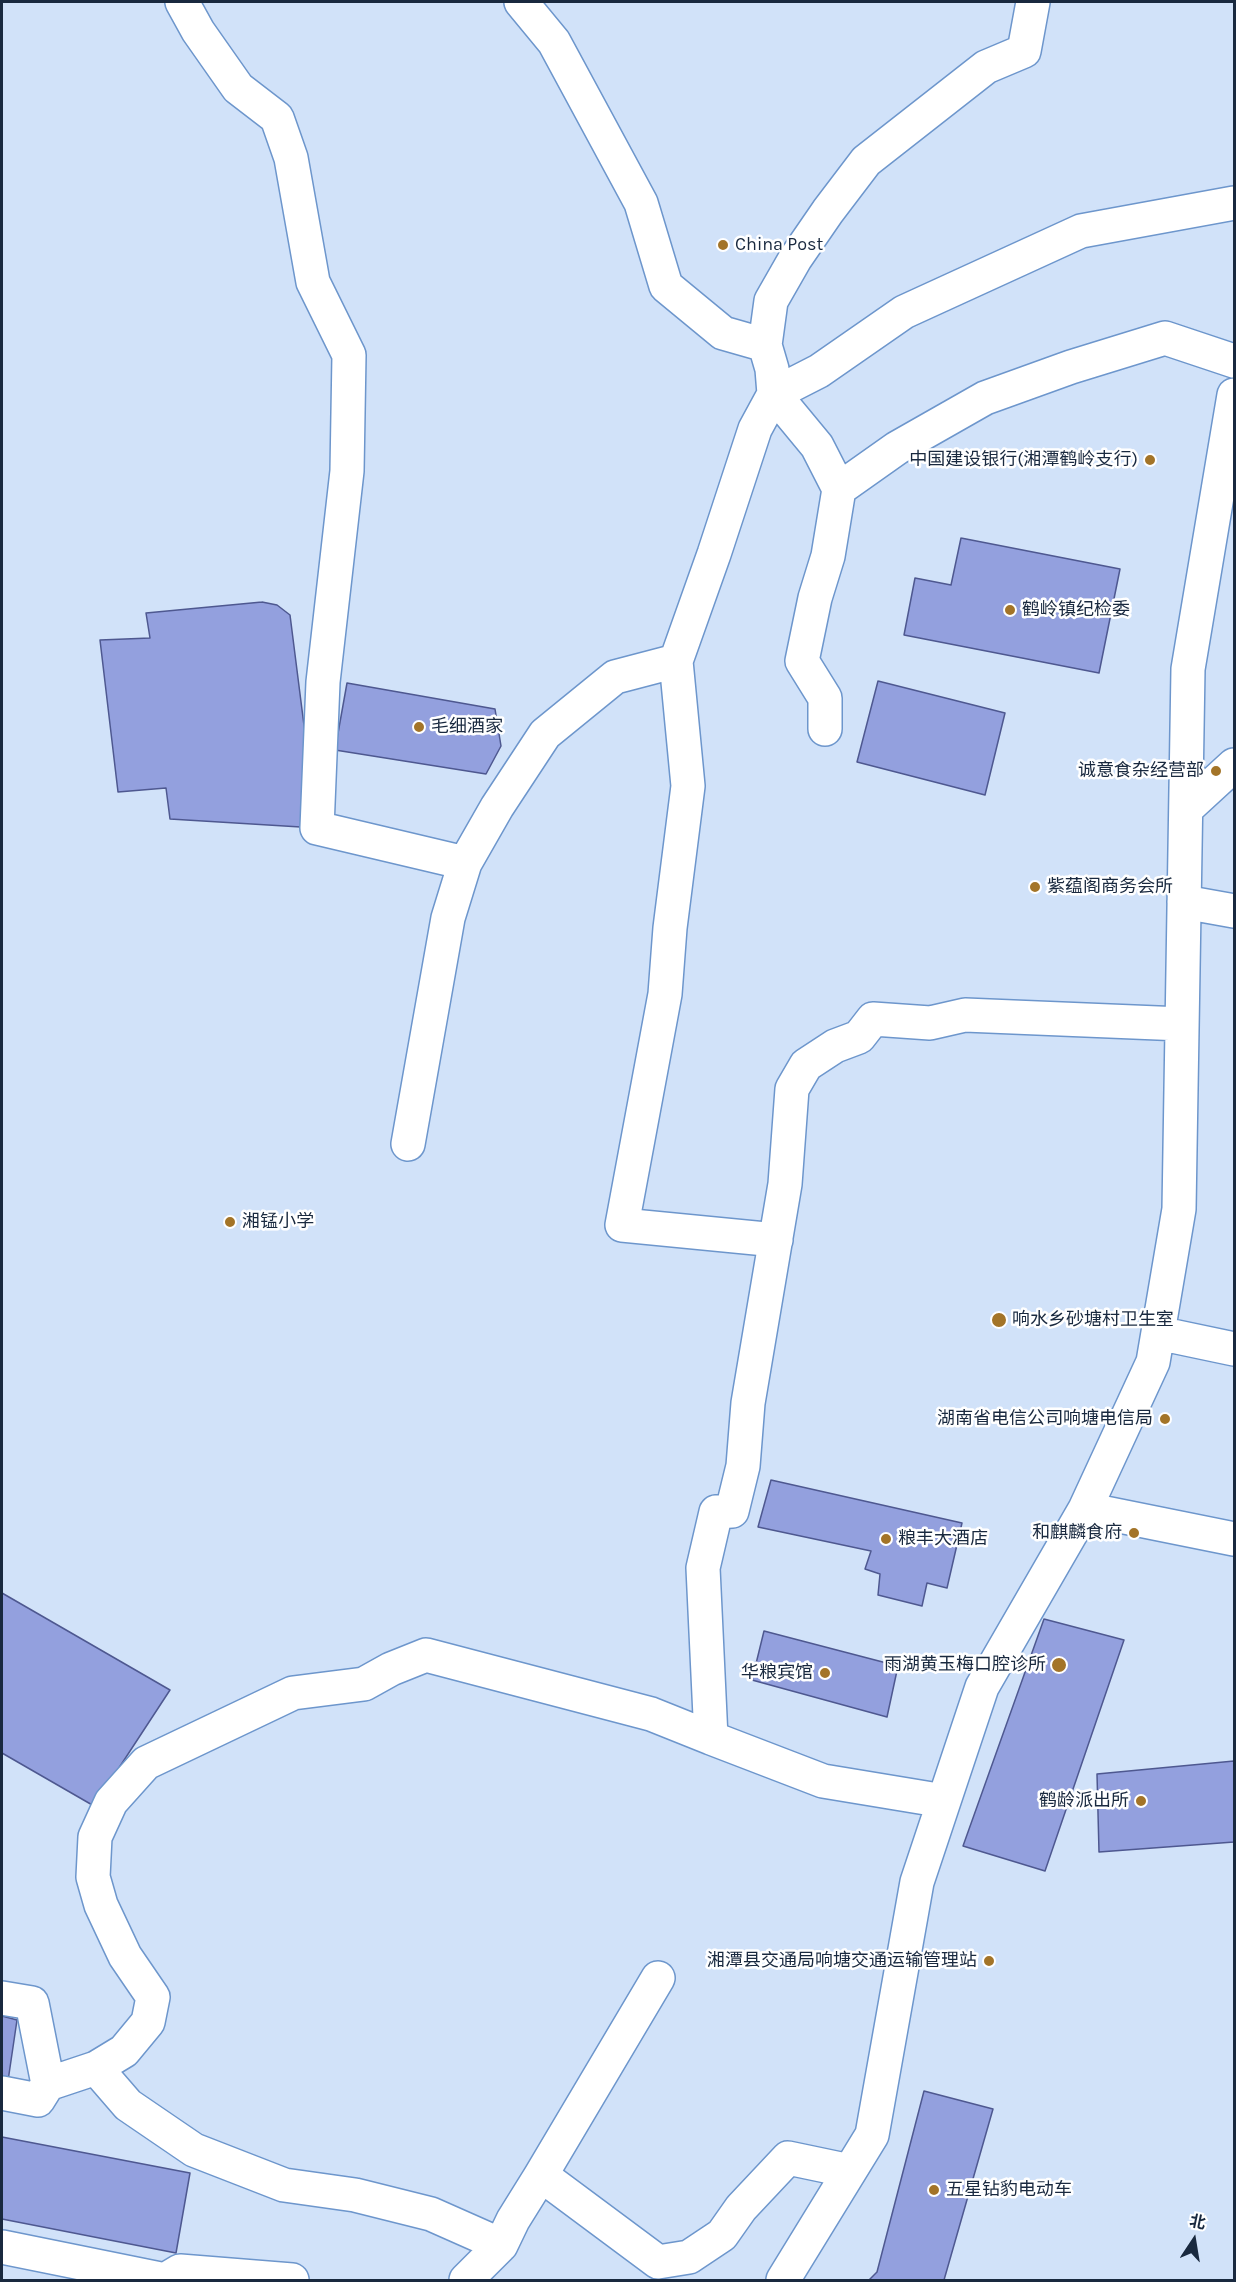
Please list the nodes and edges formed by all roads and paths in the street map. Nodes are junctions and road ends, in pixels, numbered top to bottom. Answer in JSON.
{"nodes":[{"id":1,"x":182,"y":2,"type":"edge"},
{"id":2,"x":521,"y":2,"type":"edge"},
{"id":3,"x":1033,"y":2,"type":"edge"},
{"id":4,"x":1234,"y":203,"type":"edge"},
{"id":5,"x":765,"y":345,"type":"junction"},
{"id":6,"x":1234,"y":361,"type":"edge"},
{"id":7,"x":774,"y":394,"type":"junction"},
{"id":8,"x":1234,"y":395,"type":"edge"},
{"id":9,"x":839,"y":489,"type":"junction"},
{"id":10,"x":676,"y":661,"type":"junction"},
{"id":11,"x":825,"y":729,"type":"dead end"},
{"id":12,"x":1234,"y":765,"type":"edge"},
{"id":13,"x":1186,"y":809,"type":"junction"},
{"id":14,"x":465,"y":862,"type":"junction"},
{"id":15,"x":1184,"y":902,"type":"junction"},
{"id":16,"x":1234,"y":911,"type":"edge"},
{"id":17,"x":1182,"y":1024,"type":"junction"},
{"id":18,"x":408,"y":1144,"type":"dead end"},
{"id":19,"x":776,"y":1240,"type":"junction"},
{"id":20,"x":1158,"y":1333,"type":"junction"},
{"id":21,"x":1234,"y":1348,"type":"edge"},
{"id":22,"x":1085,"y":1509,"type":"junction"},
{"id":23,"x":1234,"y":1539,"type":"edge"},
{"id":24,"x":711,"y":1738,"type":"junction"},
{"id":25,"x":944,"y":1802,"type":"junction"},
{"id":26,"x":658,"y":1978,"type":"dead end"},
{"id":27,"x":2,"y":1998,"type":"edge"},
{"id":28,"x":96,"y":2068,"type":"junction"},
{"id":29,"x":48,"y":2084,"type":"junction"},
{"id":30,"x":2,"y":2093,"type":"edge"},
{"id":31,"x":850,"y":2171,"type":"junction"},
{"id":32,"x":541,"y":2175,"type":"junction"},
{"id":33,"x":501,"y":2245,"type":"junction"},
{"id":34,"x":2,"y":2247,"type":"edge"},
{"id":35,"x":292,"y":2280,"type":"edge"},
{"id":36,"x":466,"y":2280,"type":"edge"},
{"id":37,"x":783,"y":2280,"type":"edge"}],
"edges":[{"from":1,"to":14,"type":"street"},
{"from":2,"to":5,"type":"street"},
{"from":3,"to":5,"type":"street"},
{"from":4,"to":7,"type":"street"},
{"from":5,"to":7,"type":"street"},
{"from":6,"to":9,"type":"street"},
{"from":7,"to":9,"type":"street"},
{"from":7,"to":10,"type":"street"},
{"from":8,"to":13,"type":"street"},
{"from":9,"to":11,"type":"street"},
{"from":10,"to":14,"type":"street"},
{"from":10,"to":19,"type":"street"},
{"from":12,"to":13,"type":"street"},
{"from":13,"to":15,"type":"street"},
{"from":14,"to":18,"type":"street"},
{"from":15,"to":16,"type":"street"},
{"from":15,"to":17,"type":"street"},
{"from":17,"to":19,"type":"street"},
{"from":17,"to":20,"type":"street"},
{"from":19,"to":24,"type":"street"},
{"from":20,"to":21,"type":"street"},
{"from":20,"to":22,"type":"street"},
{"from":22,"to":23,"type":"street"},
{"from":22,"to":25,"type":"street"},
{"from":24,"to":25,"type":"street"},
{"from":24,"to":28,"type":"street"},
{"from":25,"to":31,"type":"street"},
{"from":26,"to":32,"type":"street"},
{"from":27,"to":29,"type":"street"},
{"from":28,"to":29,"type":"street"},
{"from":28,"to":33,"type":"street"},
{"from":29,"to":30,"type":"street"},
{"from":31,"to":32,"type":"street"},
{"from":31,"to":37,"type":"street"},
{"from":32,"to":33,"type":"street"},
{"from":33,"to":36,"type":"street"},
{"from":34,"to":35,"type":"street"}]}
